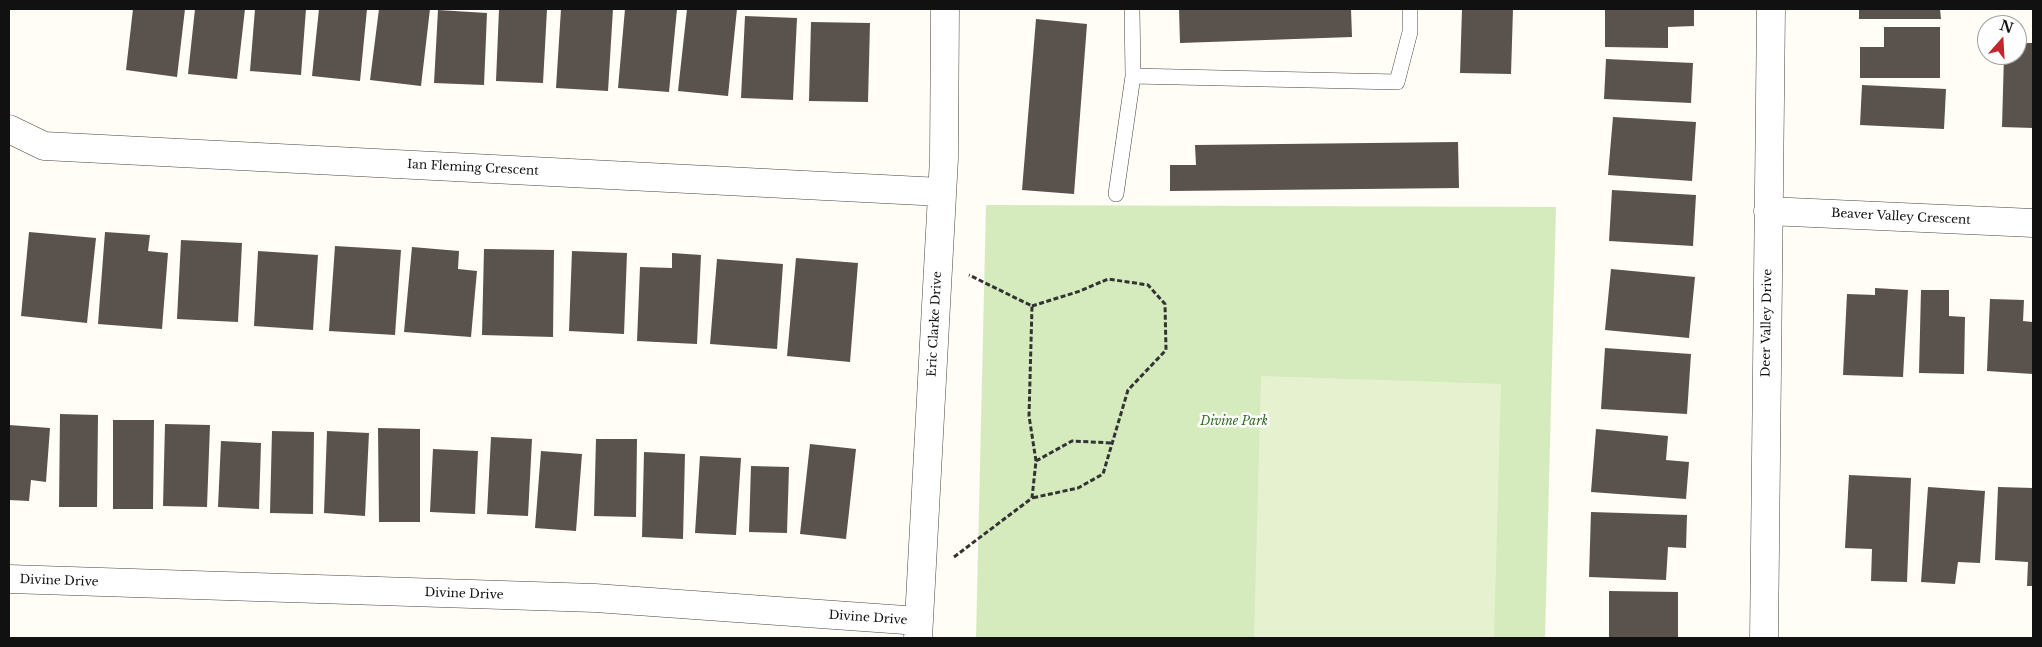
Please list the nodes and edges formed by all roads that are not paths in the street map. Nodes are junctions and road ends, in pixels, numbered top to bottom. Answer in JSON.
{"nodes":[{"id":1,"x":945,"y":9,"type":"edge"},
{"id":2,"x":1132,"y":9,"type":"edge"},
{"id":3,"x":1410,"y":9,"type":"edge"},
{"id":4,"x":1772,"y":9,"type":"edge"},
{"id":5,"x":1133,"y":76,"type":"junction"},
{"id":6,"x":9,"y":129,"type":"edge"},
{"id":7,"x":942,"y":192,"type":"junction"},
{"id":8,"x":1116,"y":194,"type":"dead end"},
{"id":9,"x":1768,"y":211,"type":"junction"},
{"id":10,"x":2033,"y":223,"type":"edge"},
{"id":11,"x":9,"y":579,"type":"edge"},
{"id":12,"x":918,"y":630,"type":"edge"},
{"id":13,"x":1764,"y":638,"type":"edge"}],
"edges":[{"from":1,"to":7,"type":"street","name":"Eric Clarke Drive"},
{"from":2,"to":5,"type":"lane"},
{"from":3,"to":5,"type":"lane"},
{"from":4,"to":9,"type":"street","name":"Deer Valley Drive"},
{"from":5,"to":8,"type":"lane"},
{"from":6,"to":7,"type":"street","name":"Ian Fleming Crescent"},
{"from":7,"to":12,"type":"street","name":"Eric Clarke Drive"},
{"from":9,"to":10,"type":"street","name":"Beaver Valley Crescent"},
{"from":9,"to":13,"type":"street","name":"Deer Valley Drive"},
{"from":11,"to":12,"type":"street","name":"Divine Drive"}]}
